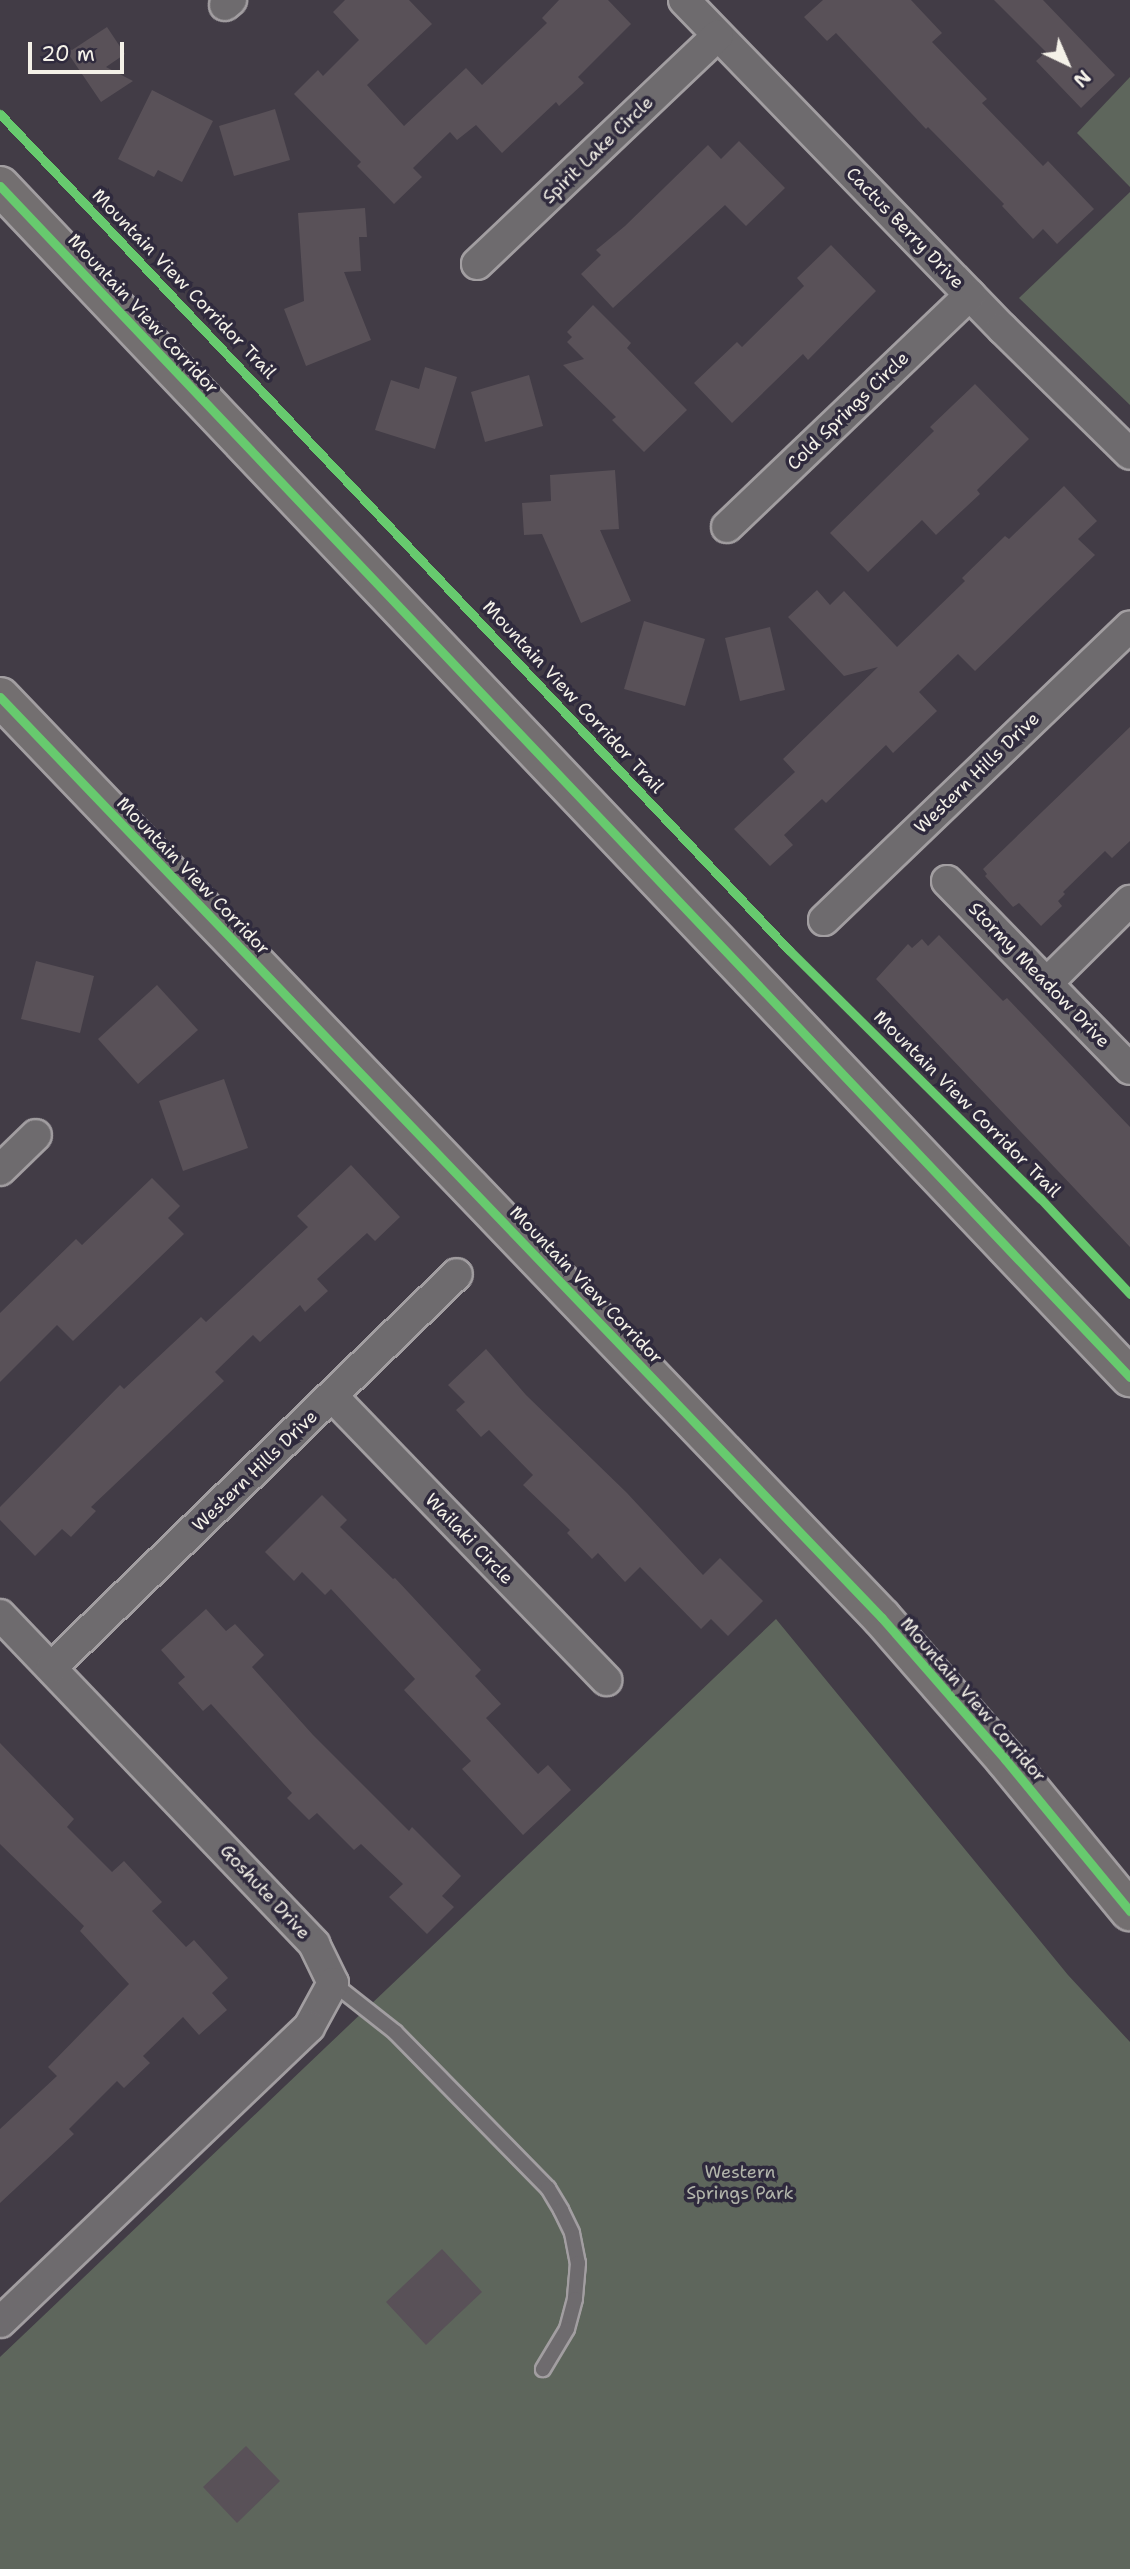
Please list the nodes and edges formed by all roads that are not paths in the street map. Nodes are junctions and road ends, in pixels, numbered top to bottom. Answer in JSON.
{"nodes":[{"id":1,"x":684,"y":0,"type":"edge"},
{"id":2,"x":718,"y":35,"type":"junction"},
{"id":3,"x":0,"y":186,"type":"edge"},
{"id":4,"x":477,"y":264,"type":"dead end"},
{"id":5,"x":970,"y":295,"type":"junction"},
{"id":6,"x":1130,"y":454,"type":"edge"},
{"id":7,"x":727,"y":527,"type":"dead end"},
{"id":8,"x":1130,"y":627,"type":"edge"},
{"id":9,"x":0,"y":697,"type":"edge"},
{"id":10,"x":947,"y":881,"type":"dead end"},
{"id":11,"x":1130,"y":901,"type":"edge"},
{"id":12,"x":824,"y":920,"type":"dead end"},
{"id":13,"x":1047,"y":983,"type":"junction"},
{"id":14,"x":1130,"y":1069,"type":"edge"},
{"id":15,"x":36,"y":1135,"type":"dead end"},
{"id":16,"x":0,"y":1170,"type":"edge"},
{"id":17,"x":457,"y":1274,"type":"dead end"},
{"id":18,"x":1130,"y":1377,"type":"edge"},
{"id":19,"x":332,"y":1396,"type":"junction"},
{"id":20,"x":0,"y":1615,"type":"edge"},
{"id":21,"x":52,"y":1667,"type":"junction"},
{"id":22,"x":606,"y":1681,"type":"dead end"},
{"id":23,"x":1130,"y":1911,"type":"edge"},
{"id":24,"x":333,"y":1983,"type":"junction"},
{"id":25,"x":0,"y":2322,"type":"edge"},
{"id":26,"x":543,"y":2369,"type":"dead end"}],
"edges":[{"from":1,"to":2,"type":"street","name":"Cactus Berry Drive"},
{"from":2,"to":4,"type":"street","name":"Spirit Lake Circle"},
{"from":2,"to":5,"type":"street","name":"Cactus Berry Drive"},
{"from":3,"to":18,"type":"highway","name":"Mountain View Corridor"},
{"from":5,"to":6,"type":"street","name":"Cactus Berry Drive"},
{"from":5,"to":7,"type":"street","name":"Cold Springs Circle"},
{"from":8,"to":12,"type":"street","name":"Western Hills Drive"},
{"from":9,"to":23,"type":"highway","name":"Mountain View Corridor"},
{"from":10,"to":13,"type":"street","name":"Stormy Meadow Drive"},
{"from":11,"to":13,"type":"street"},
{"from":13,"to":14,"type":"street","name":"Stormy Meadow Drive"},
{"from":15,"to":16,"type":"street"},
{"from":17,"to":19,"type":"street","name":"Western Hills Drive"},
{"from":19,"to":21,"type":"street","name":"Western Hills Drive"},
{"from":19,"to":22,"type":"street","name":"Wailaki Circle"},
{"from":20,"to":21,"type":"street","name":"Goshute Drive"},
{"from":21,"to":24,"type":"street","name":"Goshute Drive"},
{"from":24,"to":25,"type":"street"},
{"from":24,"to":26,"type":"lane"}]}
